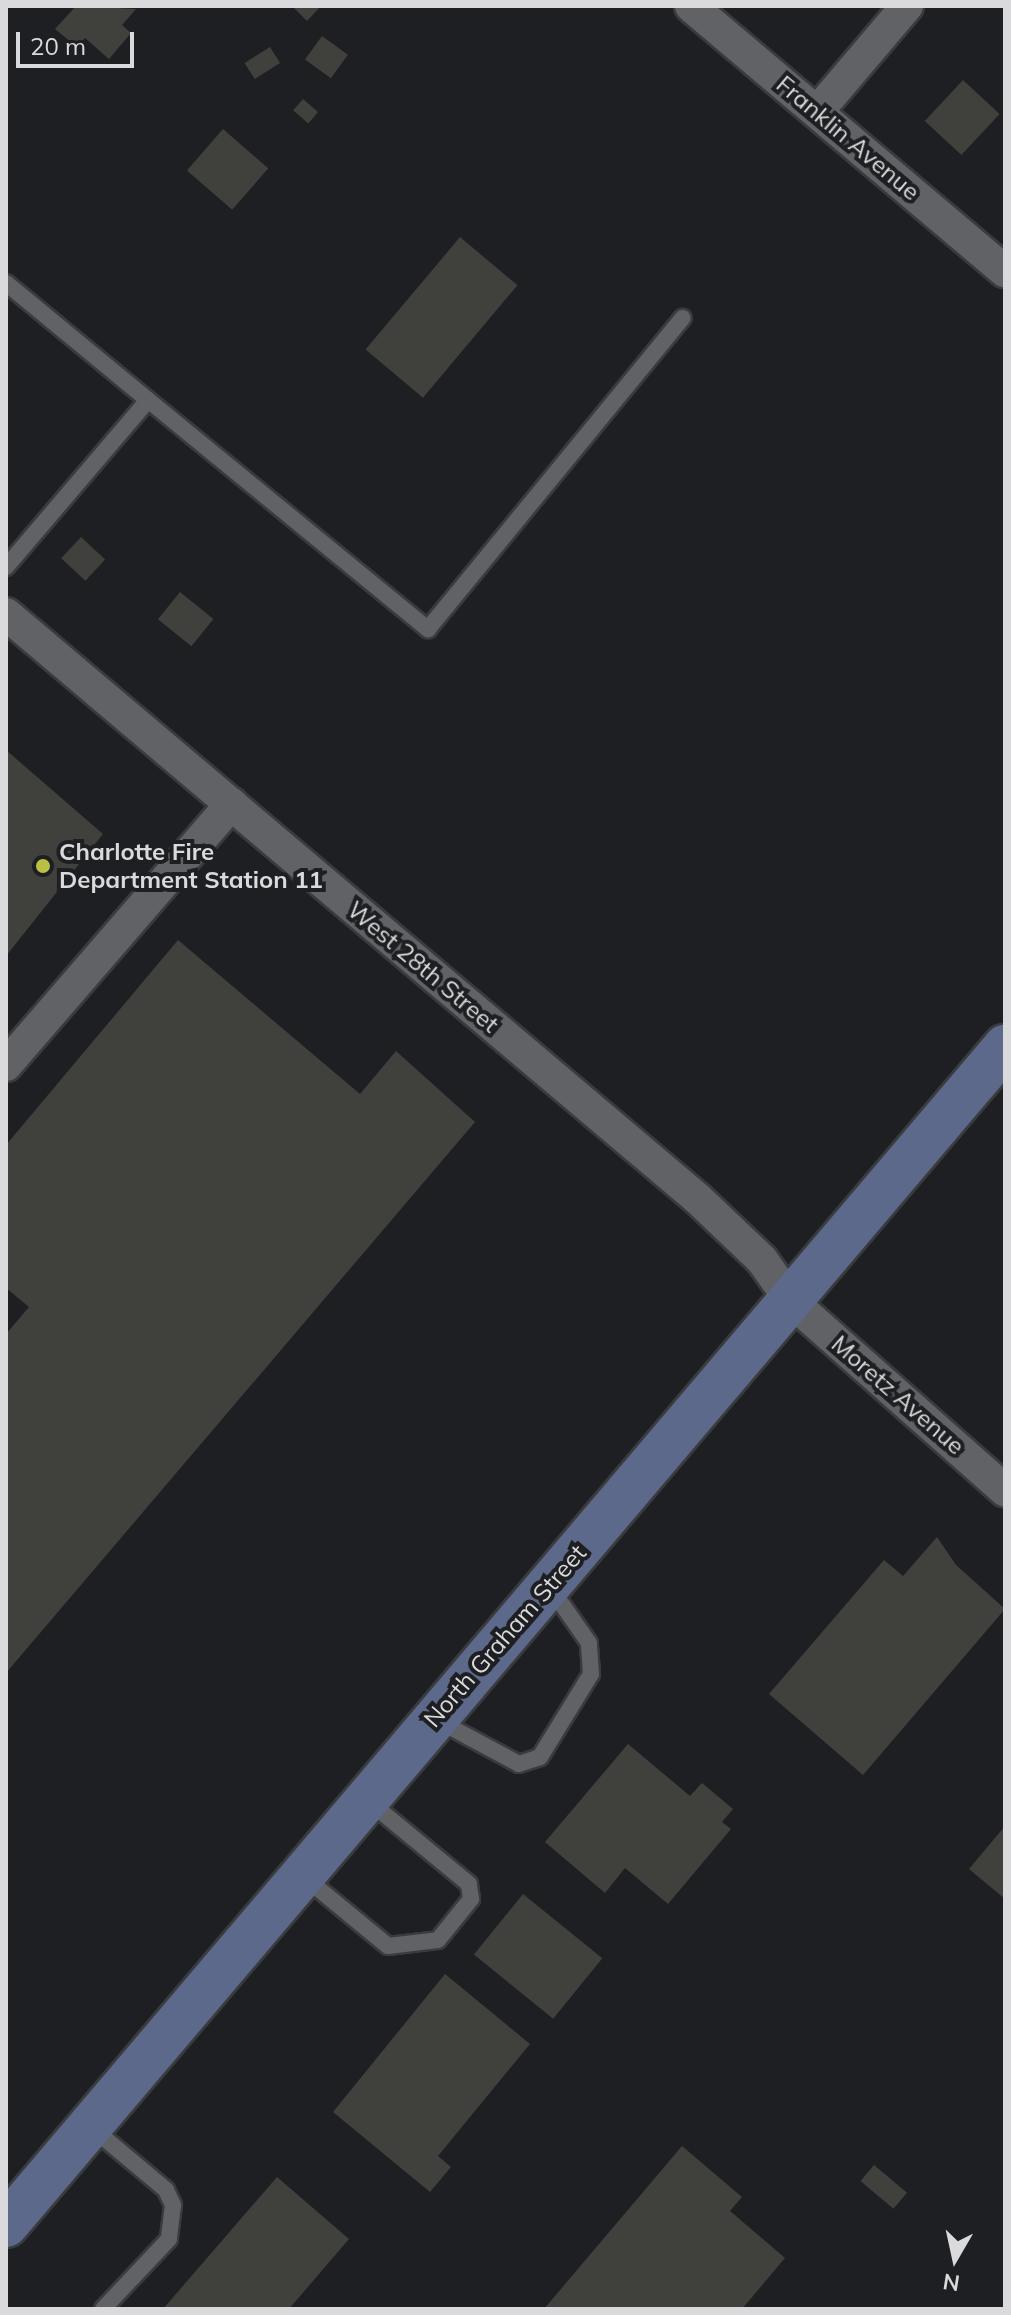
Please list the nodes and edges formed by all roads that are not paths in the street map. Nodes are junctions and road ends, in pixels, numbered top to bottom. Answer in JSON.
{"nodes":[{"id":1,"x":691,"y":6,"type":"edge"},
{"id":2,"x":907,"y":6,"type":"edge"},
{"id":3,"x":817,"y":112,"type":"junction"},
{"id":4,"x":1000,"y":257,"type":"edge"},
{"id":5,"x":6,"y":283,"type":"edge"},
{"id":6,"x":683,"y":318,"type":"dead end"},
{"id":7,"x":148,"y":400,"type":"junction"},
{"id":8,"x":6,"y":567,"type":"edge"},
{"id":9,"x":6,"y":614,"type":"edge"},
{"id":10,"x":231,"y":804,"type":"junction"},
{"id":11,"x":1005,"y":1047,"type":"edge"},
{"id":12,"x":6,"y":1065,"type":"edge"},
{"id":13,"x":791,"y":1301,"type":"junction"},
{"id":14,"x":1005,"y":1490,"type":"edge"},
{"id":15,"x":549,"y":1586,"type":"junction"},
{"id":16,"x":434,"y":1718,"type":"junction"},
{"id":17,"x":365,"y":1799,"type":"junction"},
{"id":18,"x":302,"y":1875,"type":"junction"},
{"id":19,"x":89,"y":2126,"type":"junction"},
{"id":20,"x":6,"y":2225,"type":"edge"},
{"id":21,"x":103,"y":2309,"type":"edge"}],
"edges":[{"from":1,"to":3,"type":"street","name":"Franklin Avenue"},
{"from":2,"to":3,"type":"street"},
{"from":3,"to":4,"type":"street","name":"Franklin Avenue"},
{"from":5,"to":7,"type":"lane"},
{"from":6,"to":7,"type":"lane"},
{"from":7,"to":8,"type":"lane"},
{"from":9,"to":10,"type":"street","name":"West 28th Street"},
{"from":10,"to":12,"type":"street"},
{"from":10,"to":13,"type":"street","name":"West 28th Street"},
{"from":11,"to":13,"type":"main road","name":"North Graham Street"},
{"from":13,"to":14,"type":"street","name":"Moretz Avenue"},
{"from":13,"to":15,"type":"main road","name":"North Graham Street"},
{"from":15,"to":16,"type":"main road","name":"North Graham Street"},
{"from":15,"to":16,"type":"lane"},
{"from":16,"to":17,"type":"main road","name":"North Graham Street"},
{"from":17,"to":18,"type":"main road","name":"North Graham Street"},
{"from":17,"to":18,"type":"lane"},
{"from":18,"to":19,"type":"main road","name":"North Graham Street"},
{"from":19,"to":20,"type":"main road","name":"North Graham Street"},
{"from":19,"to":21,"type":"lane"}]}
